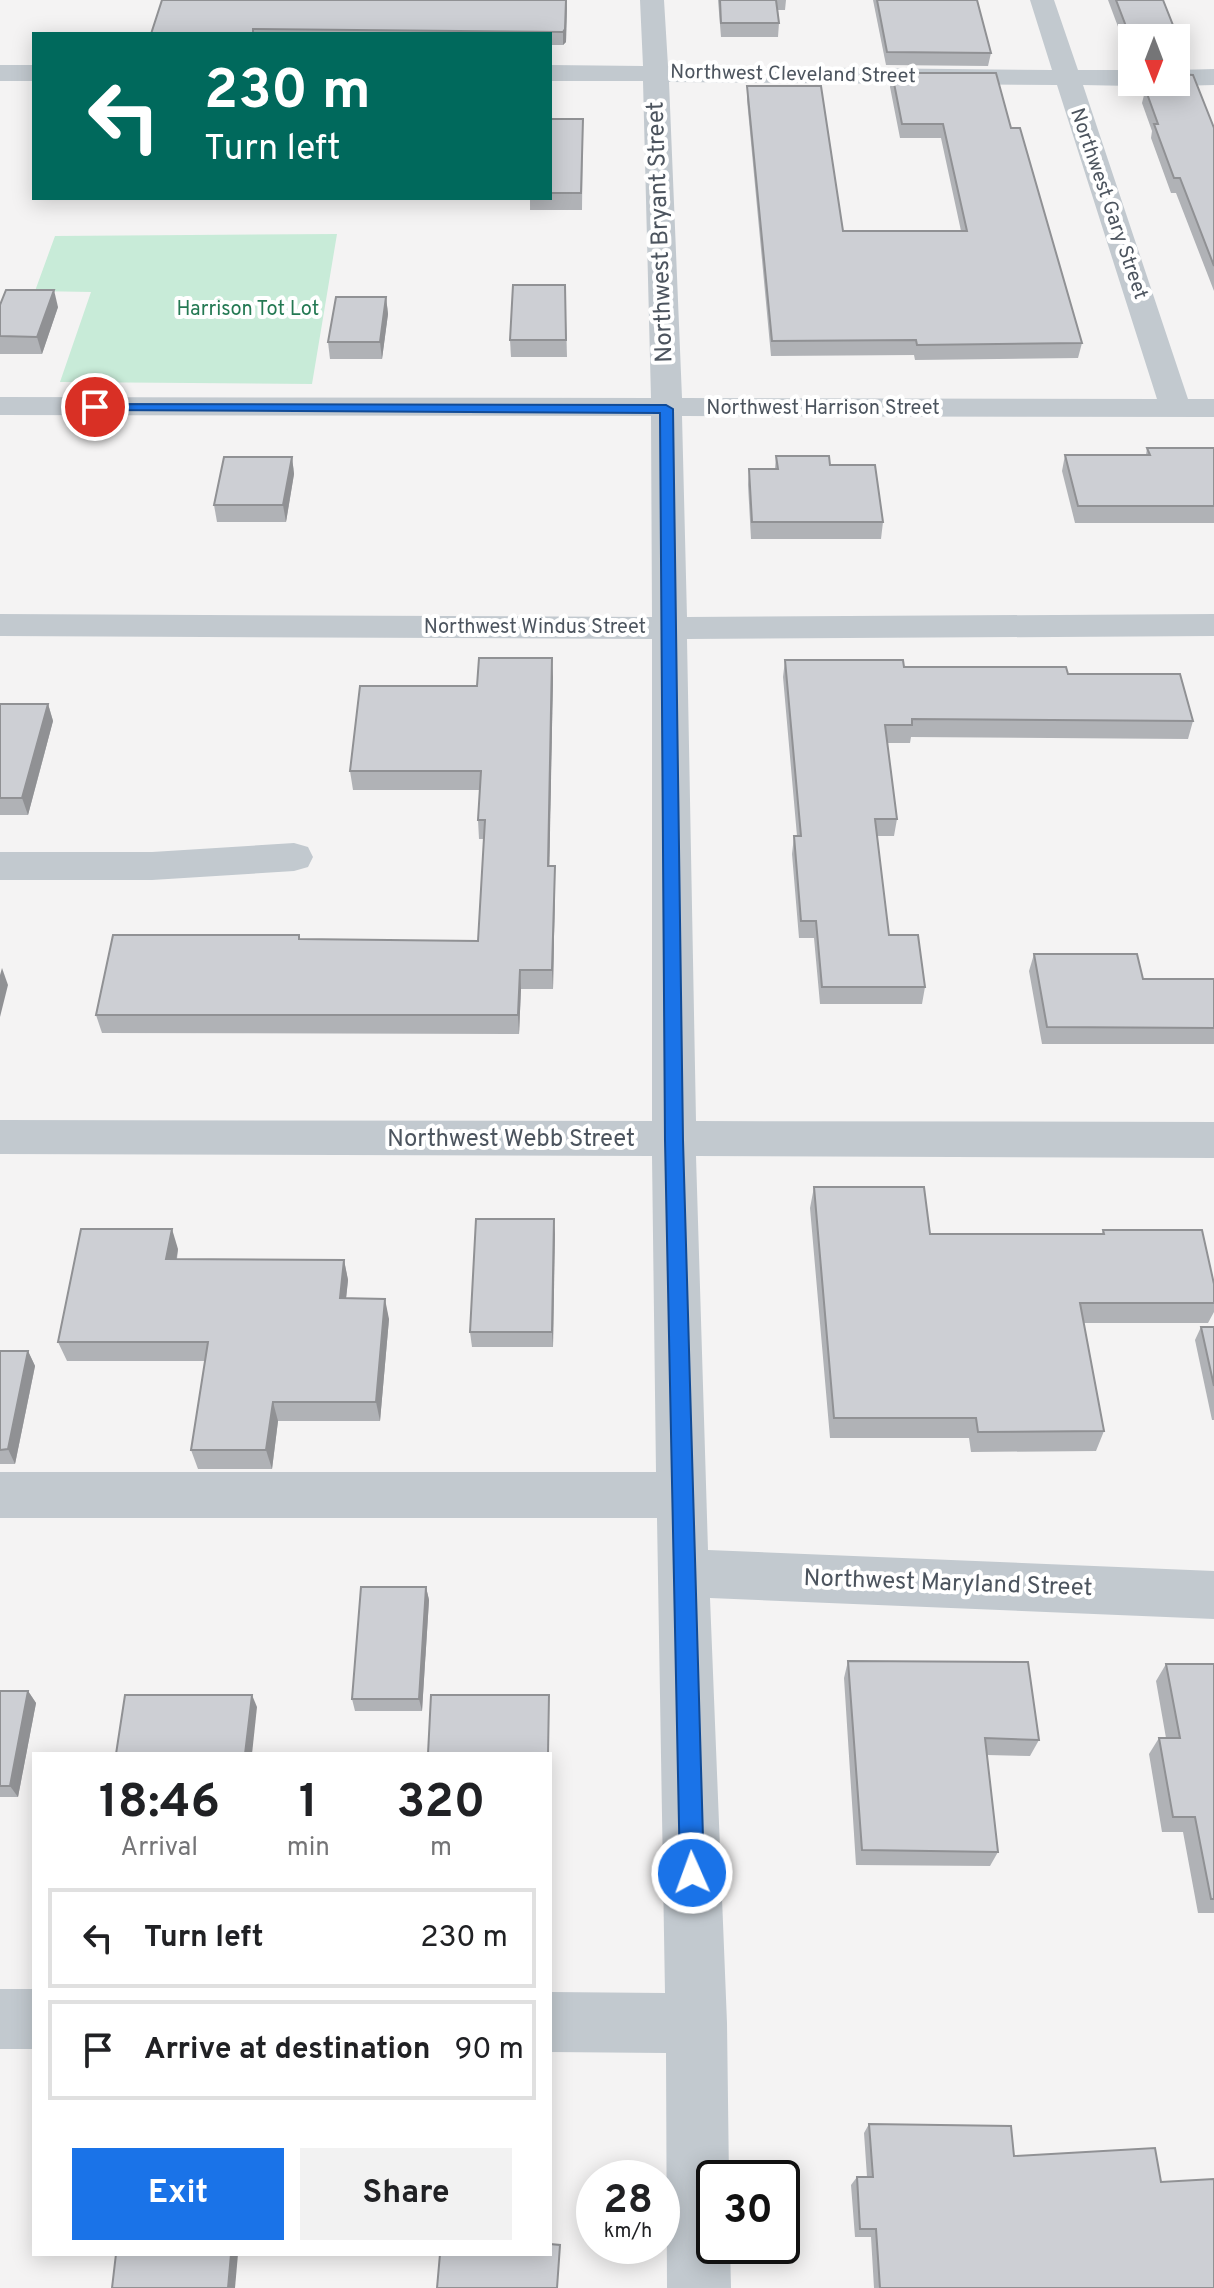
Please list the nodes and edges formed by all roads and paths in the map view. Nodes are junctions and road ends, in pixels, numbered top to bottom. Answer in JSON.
{"nodes":[{"id":1,"x":652,"y":0,"type":"edge"},
{"id":2,"x":1042,"y":0,"type":"edge"},
{"id":3,"x":0,"y":73,"type":"edge"},
{"id":4,"x":32,"y":73,"type":"edge"},
{"id":5,"x":552,"y":73,"type":"edge"},
{"id":6,"x":656,"y":74,"type":"junction"},
{"id":7,"x":1214,"y":77,"type":"edge"},
{"id":8,"x":1066,"y":78,"type":"junction"},
{"id":9,"x":1118,"y":78,"type":"edge"},
{"id":10,"x":1190,"y":78,"type":"edge"},
{"id":11,"x":0,"y":406,"type":"edge"},
{"id":12,"x":1176,"y":408,"type":"junction"},
{"id":13,"x":1214,"y":408,"type":"edge"},
{"id":14,"x":666,"y":409,"type":"junction"},
{"id":15,"x":0,"y":625,"type":"edge"},
{"id":16,"x":1214,"y":625,"type":"edge"},
{"id":17,"x":670,"y":628,"type":"junction"},
{"id":18,"x":294,"y":857,"type":"dead end"},
{"id":19,"x":0,"y":866,"type":"edge"},
{"id":20,"x":0,"y":1137,"type":"edge"},
{"id":21,"x":674,"y":1140,"type":"junction"},
{"id":22,"x":1214,"y":1140,"type":"edge"},
{"id":23,"x":0,"y":1495,"type":"edge"},
{"id":24,"x":681,"y":1495,"type":"junction"},
{"id":25,"x":682,"y":1573,"type":"junction"},
{"id":26,"x":1214,"y":1595,"type":"edge"},
{"id":27,"x":0,"y":2019,"type":"edge"},
{"id":28,"x":32,"y":2019,"type":"edge"},
{"id":29,"x":552,"y":2022,"type":"edge"},
{"id":30,"x":697,"y":2023,"type":"junction"},
{"id":31,"x":699,"y":2288,"type":"edge"}],
"edges":[{"from":1,"to":6,"type":"street","name":"Northwest Bryant Street"},
{"from":2,"to":8,"type":"street","name":"Northwest Gary Street"},
{"from":3,"to":4,"type":"street"},
{"from":5,"to":6,"type":"street","name":"Northwest Cleveland Street"},
{"from":6,"to":8,"type":"street","name":"Northwest Cleveland Street"},
{"from":6,"to":14,"type":"street","name":"Northwest Bryant Street"},
{"from":7,"to":10,"type":"street"},
{"from":8,"to":9,"type":"street","name":"Northwest Cleveland Street"},
{"from":8,"to":12,"type":"street","name":"Northwest Gary Street"},
{"from":11,"to":14,"type":"street","name":"Northwest Harrison Street"},
{"from":12,"to":13,"type":"street","name":"Northwest Harrison Street"},
{"from":12,"to":14,"type":"street","name":"Northwest Harrison Street"},
{"from":14,"to":17,"type":"street","name":"Northwest Bryant Street"},
{"from":15,"to":17,"type":"street","name":"Northwest Windus Street"},
{"from":16,"to":17,"type":"street","name":"Northwest Windus Street"},
{"from":17,"to":21,"type":"street","name":"Northwest Bryant Street"},
{"from":18,"to":19,"type":"street"},
{"from":20,"to":21,"type":"street","name":"Northwest Webb Street"},
{"from":21,"to":22,"type":"street","name":"Northwest Webb Street"},
{"from":21,"to":24,"type":"street","name":"Northwest Bryant Street"},
{"from":23,"to":24,"type":"street"},
{"from":24,"to":25,"type":"street","name":"Northwest Bryant Street"},
{"from":25,"to":26,"type":"street","name":"Northwest Maryland Street"},
{"from":25,"to":30,"type":"street","name":"Northwest Bryant Street"},
{"from":27,"to":28,"type":"street"},
{"from":29,"to":30,"type":"street"},
{"from":30,"to":31,"type":"street","name":"Northwest Bryant Street"}]}
